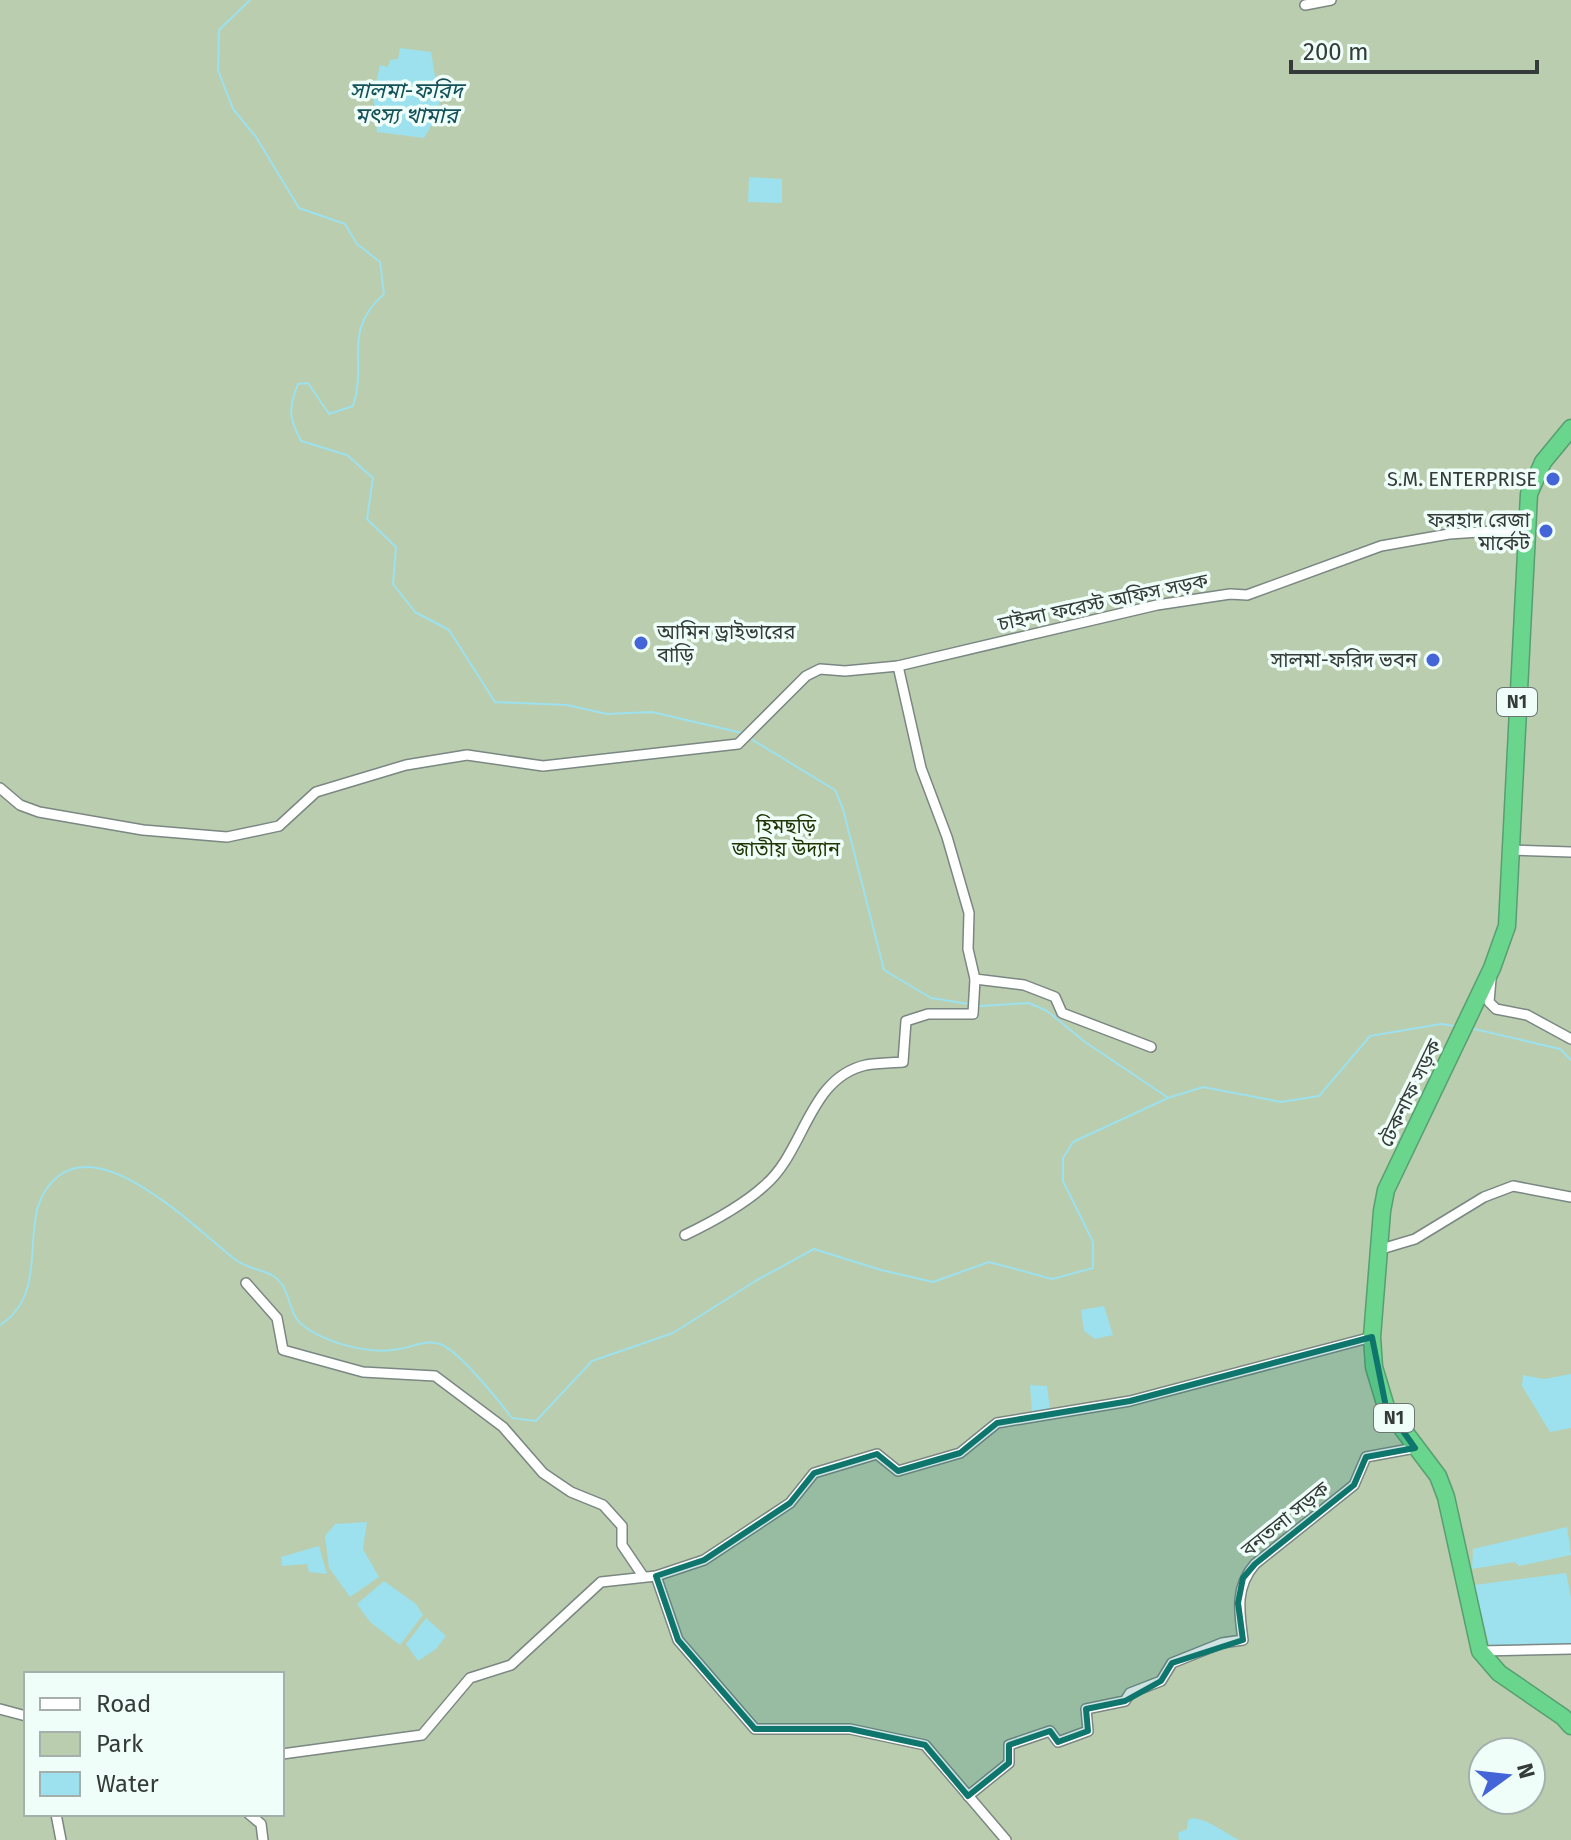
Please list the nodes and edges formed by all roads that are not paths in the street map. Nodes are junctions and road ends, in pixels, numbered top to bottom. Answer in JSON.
{"nodes":[{"id":1,"x":1331,"y":0,"type":"edge"},
{"id":2,"x":1305,"y":5,"type":"dead end"},
{"id":3,"x":1571,"y":428,"type":"edge"},
{"id":4,"x":1524,"y":529,"type":"junction"},
{"id":5,"x":898,"y":666,"type":"junction"},
{"id":6,"x":0,"y":788,"type":"edge"},
{"id":7,"x":1510,"y":850,"type":"junction"},
{"id":8,"x":1571,"y":852,"type":"edge"},
{"id":9,"x":1492,"y":968,"type":"junction"},
{"id":10,"x":975,"y":979,"type":"junction"},
{"id":11,"x":1571,"y":1039,"type":"edge"},
{"id":12,"x":1151,"y":1047,"type":"dead end"},
{"id":13,"x":1571,"y":1197,"type":"edge"},
{"id":14,"x":685,"y":1235,"type":"dead end"},
{"id":15,"x":1378,"y":1250,"type":"junction"},
{"id":16,"x":246,"y":1283,"type":"dead end"},
{"id":17,"x":1372,"y":1337,"type":"junction"},
{"id":18,"x":1415,"y":1448,"type":"junction"},
{"id":19,"x":643,"y":1576,"type":"junction"},
{"id":20,"x":656,"y":1576,"type":"junction"},
{"id":21,"x":1571,"y":1649,"type":"edge"},
{"id":22,"x":1480,"y":1651,"type":"junction"},
{"id":23,"x":0,"y":1709,"type":"edge"},
{"id":24,"x":24,"y":1716,"type":"edge"},
{"id":25,"x":1571,"y":1726,"type":"edge"},
{"id":26,"x":284,"y":1754,"type":"edge"},
{"id":27,"x":968,"y":1796,"type":"junction"},
{"id":28,"x":56,"y":1816,"type":"edge"},
{"id":29,"x":251,"y":1816,"type":"edge"},
{"id":30,"x":61,"y":1840,"type":"edge"},
{"id":31,"x":263,"y":1840,"type":"edge"},
{"id":32,"x":1006,"y":1840,"type":"edge"}],
"edges":[{"from":1,"to":2,"type":"street"},
{"from":3,"to":4,"type":"highway","name":"টেকনাফ সড়ক","number":"N1"},
{"from":4,"to":5,"type":"street","name":"চাইন্দা ফরেস্ট অফিস সড়ক"},
{"from":4,"to":7,"type":"highway","name":"টেকনাফ সড়ক","number":"N1"},
{"from":5,"to":6,"type":"street","name":"চাইন্দা ফরেস্ট অফিস সড়ক"},
{"from":5,"to":10,"type":"street"},
{"from":7,"to":8,"type":"street"},
{"from":7,"to":9,"type":"highway","name":"টেকনাফ সড়ক","number":"N1"},
{"from":9,"to":11,"type":"street"},
{"from":9,"to":15,"type":"highway","name":"টেকনাফ সড়ক","number":"N1"},
{"from":10,"to":12,"type":"street"},
{"from":10,"to":14,"type":"street"},
{"from":13,"to":15,"type":"street"},
{"from":15,"to":17,"type":"highway","name":"টেকনাফ সড়ক","number":"N1"},
{"from":16,"to":19,"type":"street"},
{"from":17,"to":18,"type":"highway","name":"টেকনাফ সড়ক","number":"N1"},
{"from":17,"to":20,"type":"street"},
{"from":18,"to":22,"type":"highway","name":"টেকনাফ সড়ক","number":"N1"},
{"from":18,"to":27,"type":"street","name":"বনতলা সড়ক"},
{"from":19,"to":20,"type":"street"},
{"from":19,"to":26,"type":"street"},
{"from":20,"to":27,"type":"street"},
{"from":21,"to":22,"type":"street"},
{"from":22,"to":25,"type":"highway"},
{"from":23,"to":24,"type":"street"},
{"from":27,"to":32,"type":"street"},
{"from":28,"to":30,"type":"street"},
{"from":29,"to":31,"type":"street"}]}
